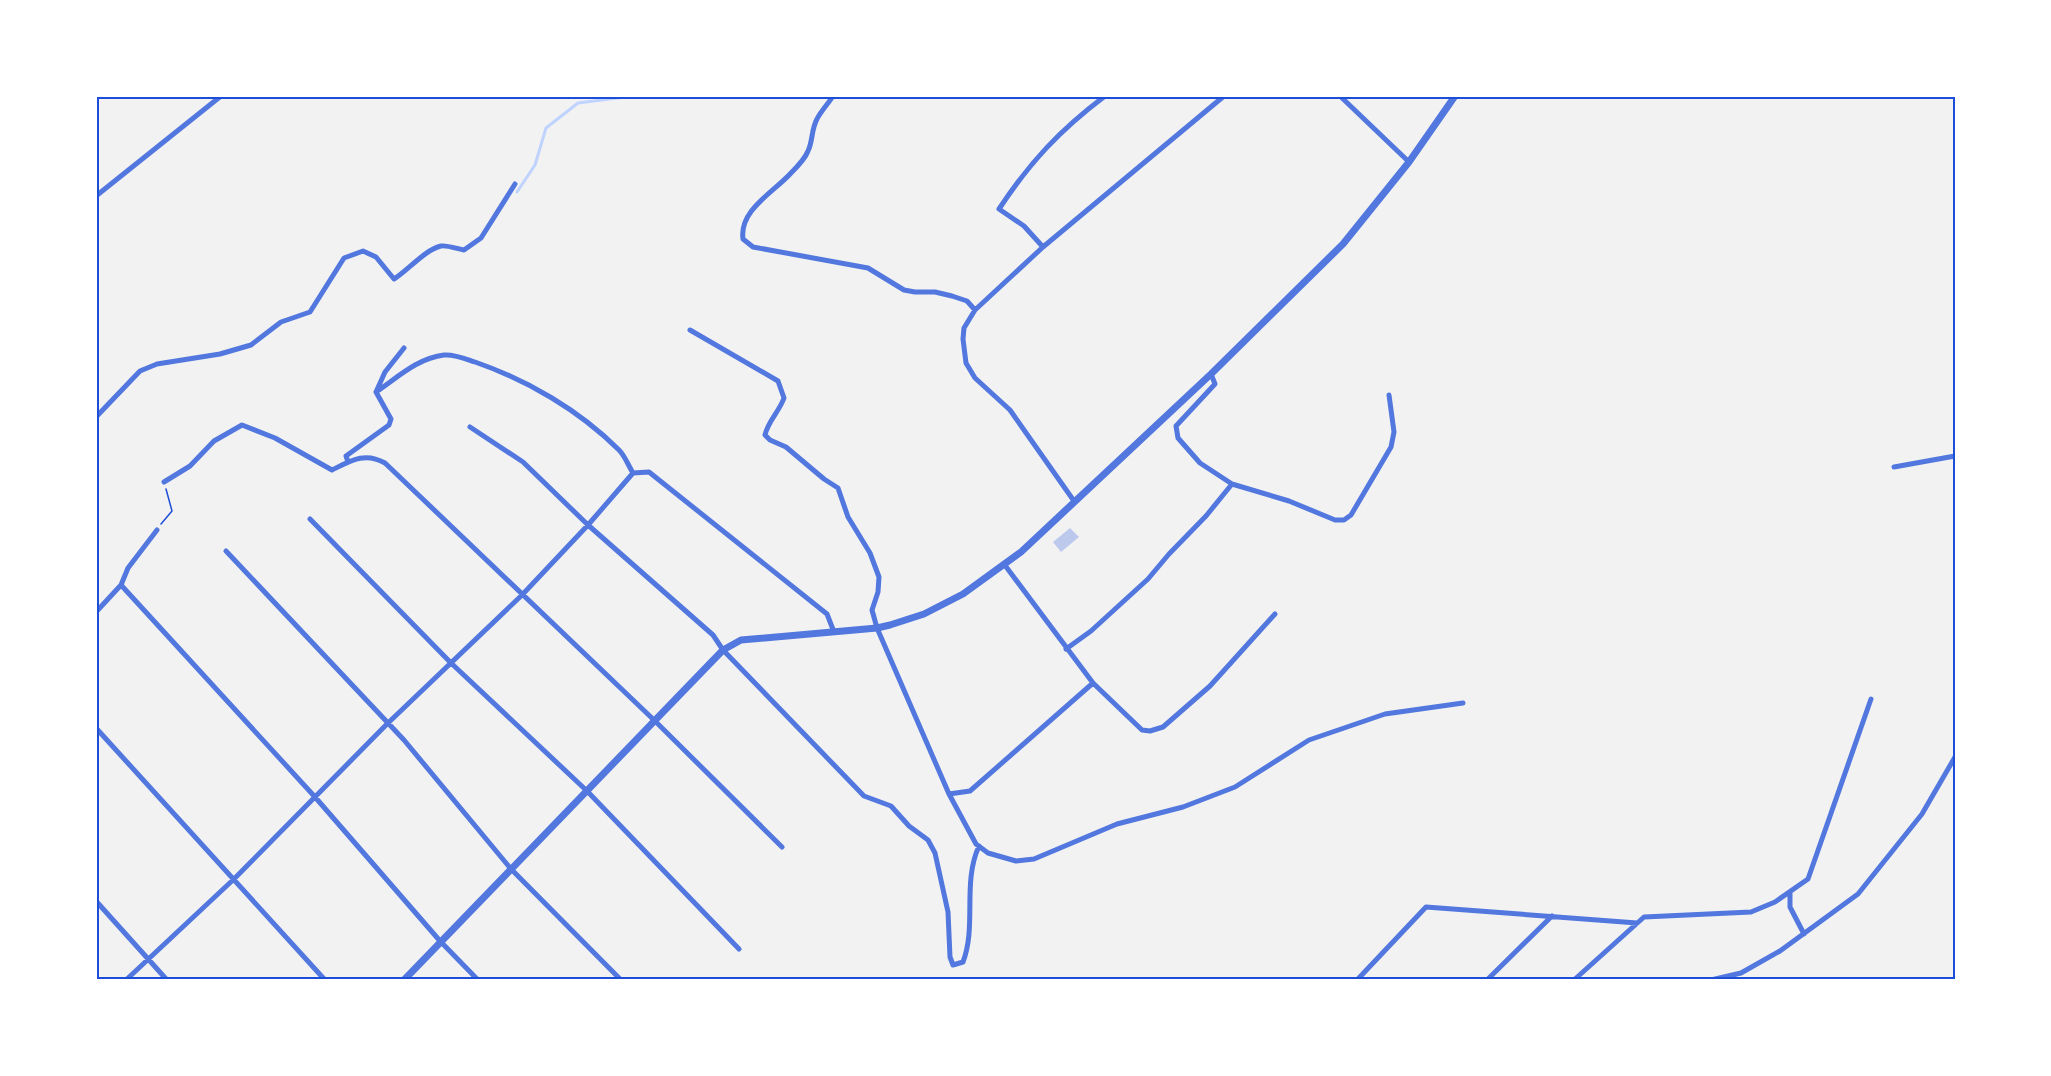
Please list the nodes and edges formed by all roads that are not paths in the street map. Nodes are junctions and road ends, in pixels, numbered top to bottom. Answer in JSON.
{"nodes":[{"id":1,"x":221,"y":96,"type":"edge"},
{"id":2,"x":833,"y":96,"type":"edge"},
{"id":3,"x":1105,"y":96,"type":"edge"},
{"id":4,"x":1224,"y":96,"type":"edge"},
{"id":5,"x":1340,"y":96,"type":"edge"},
{"id":6,"x":1455,"y":96,"type":"edge"},
{"id":7,"x":1409,"y":162,"type":"junction"},
{"id":8,"x":515,"y":184,"type":"dead end"},
{"id":9,"x":96,"y":196,"type":"edge"},
{"id":10,"x":1043,"y":248,"type":"junction"},
{"id":11,"x":975,"y":310,"type":"junction"},
{"id":12,"x":690,"y":330,"type":"dead end"},
{"id":13,"x":404,"y":348,"type":"dead end"},
{"id":14,"x":1211,"y":374,"type":"junction"},
{"id":15,"x":376,"y":392,"type":"junction"},
{"id":16,"x":1389,"y":395,"type":"dead end"},
{"id":17,"x":96,"y":417,"type":"edge"},
{"id":18,"x":470,"y":428,"type":"dead end"},
{"id":19,"x":1955,"y":456,"type":"edge"},
{"id":20,"x":348,"y":462,"type":"junction"},
{"id":21,"x":1894,"y":467,"type":"dead end"},
{"id":22,"x":633,"y":473,"type":"junction"},
{"id":23,"x":165,"y":482,"type":"road end"},
{"id":24,"x":1232,"y":484,"type":"junction"},
{"id":25,"x":1074,"y":501,"type":"junction"},
{"id":26,"x":310,"y":519,"type":"dead end"},
{"id":27,"x":588,"y":525,"type":"junction"},
{"id":28,"x":157,"y":530,"type":"road end"},
{"id":29,"x":226,"y":551,"type":"dead end"},
{"id":30,"x":1004,"y":564,"type":"junction"},
{"id":31,"x":121,"y":585,"type":"junction"},
{"id":32,"x":522,"y":595,"type":"junction"},
{"id":33,"x":96,"y":612,"type":"edge"},
{"id":34,"x":1275,"y":614,"type":"dead end"},
{"id":35,"x":877,"y":628,"type":"junction"},
{"id":36,"x":834,"y":632,"type":"junction"},
{"id":37,"x":1066,"y":649,"type":"junction"},
{"id":38,"x":723,"y":650,"type":"junction"},
{"id":39,"x":451,"y":663,"type":"junction"},
{"id":40,"x":1093,"y":683,"type":"junction"},
{"id":41,"x":1871,"y":699,"type":"dead end"},
{"id":42,"x":1462,"y":703,"type":"dead end"},
{"id":43,"x":655,"y":721,"type":"junction"},
{"id":44,"x":387,"y":724,"type":"junction"},
{"id":45,"x":96,"y":728,"type":"edge"},
{"id":46,"x":1955,"y":757,"type":"edge"},
{"id":47,"x":587,"y":791,"type":"junction"},
{"id":48,"x":949,"y":794,"type":"junction"},
{"id":49,"x":315,"y":796,"type":"junction"},
{"id":50,"x":979,"y":846,"type":"junction"},
{"id":51,"x":782,"y":847,"type":"dead end"},
{"id":52,"x":511,"y":870,"type":"junction"},
{"id":53,"x":234,"y":879,"type":"junction"},
{"id":54,"x":1790,"y":892,"type":"junction"},
{"id":55,"x":96,"y":901,"type":"edge"},
{"id":56,"x":1552,"y":916,"type":"junction"},
{"id":57,"x":1637,"y":923,"type":"junction"},
{"id":58,"x":1804,"y":934,"type":"junction"},
{"id":59,"x":440,"y":941,"type":"junction"},
{"id":60,"x":739,"y":949,"type":"dead end"},
{"id":61,"x":147,"y":959,"type":"junction"},
{"id":62,"x":126,"y":980,"type":"edge"},
{"id":63,"x":167,"y":980,"type":"edge"},
{"id":64,"x":325,"y":980,"type":"edge"},
{"id":65,"x":404,"y":980,"type":"edge"},
{"id":66,"x":478,"y":980,"type":"edge"},
{"id":67,"x":621,"y":980,"type":"edge"},
{"id":68,"x":1357,"y":980,"type":"edge"},
{"id":69,"x":1487,"y":980,"type":"edge"},
{"id":70,"x":1574,"y":980,"type":"edge"},
{"id":71,"x":1711,"y":980,"type":"edge"}],
"edges":[{"from":1,"to":9,"type":"street"},
{"from":2,"to":11,"type":"street"},
{"from":3,"to":10,"type":"street"},
{"from":4,"to":10,"type":"street"},
{"from":5,"to":7,"type":"street"},
{"from":6,"to":7,"type":"street"},
{"from":7,"to":14,"type":"street"},
{"from":8,"to":17,"type":"street"},
{"from":10,"to":11,"type":"street"},
{"from":11,"to":25,"type":"street"},
{"from":12,"to":35,"type":"street"},
{"from":13,"to":15,"type":"street"},
{"from":14,"to":24,"type":"street"},
{"from":14,"to":25,"type":"street"},
{"from":15,"to":20,"type":"street"},
{"from":15,"to":22,"type":"street"},
{"from":16,"to":24,"type":"street"},
{"from":18,"to":27,"type":"street"},
{"from":19,"to":21,"type":"street"},
{"from":20,"to":23,"type":"street"},
{"from":20,"to":32,"type":"street"},
{"from":22,"to":27,"type":"street"},
{"from":22,"to":36,"type":"street"},
{"from":24,"to":37,"type":"street"},
{"from":25,"to":30,"type":"street"},
{"from":26,"to":39,"type":"street"},
{"from":27,"to":32,"type":"street"},
{"from":27,"to":38,"type":"street"},
{"from":28,"to":31,"type":"street"},
{"from":29,"to":44,"type":"street"},
{"from":30,"to":35,"type":"street"},
{"from":30,"to":37,"type":"street"},
{"from":31,"to":33,"type":"street"},
{"from":31,"to":49,"type":"street"},
{"from":32,"to":39,"type":"street"},
{"from":32,"to":43,"type":"street"},
{"from":34,"to":40,"type":"street"},
{"from":35,"to":36,"type":"street"},
{"from":35,"to":48,"type":"street"},
{"from":36,"to":38,"type":"street"},
{"from":37,"to":40,"type":"street"},
{"from":38,"to":43,"type":"street"},
{"from":38,"to":50,"type":"street"},
{"from":39,"to":44,"type":"street"},
{"from":39,"to":47,"type":"street"},
{"from":40,"to":48,"type":"street"},
{"from":41,"to":54,"type":"street"},
{"from":42,"to":50,"type":"street"},
{"from":43,"to":47,"type":"street"},
{"from":43,"to":51,"type":"street"},
{"from":44,"to":49,"type":"street"},
{"from":44,"to":52,"type":"street"},
{"from":45,"to":53,"type":"street"},
{"from":46,"to":58,"type":"street"},
{"from":47,"to":52,"type":"street"},
{"from":47,"to":60,"type":"street"},
{"from":48,"to":50,"type":"street"},
{"from":49,"to":53,"type":"street"},
{"from":49,"to":59,"type":"street"},
{"from":52,"to":59,"type":"street"},
{"from":52,"to":67,"type":"street"},
{"from":53,"to":61,"type":"street"},
{"from":53,"to":64,"type":"street"},
{"from":54,"to":57,"type":"street"},
{"from":54,"to":58,"type":"street"},
{"from":55,"to":61,"type":"street"},
{"from":56,"to":57,"type":"street"},
{"from":56,"to":68,"type":"street"},
{"from":56,"to":69,"type":"street"},
{"from":57,"to":70,"type":"street"},
{"from":58,"to":71,"type":"street"},
{"from":59,"to":65,"type":"street"},
{"from":59,"to":66,"type":"street"},
{"from":61,"to":62,"type":"street"},
{"from":61,"to":63,"type":"street"}]}
